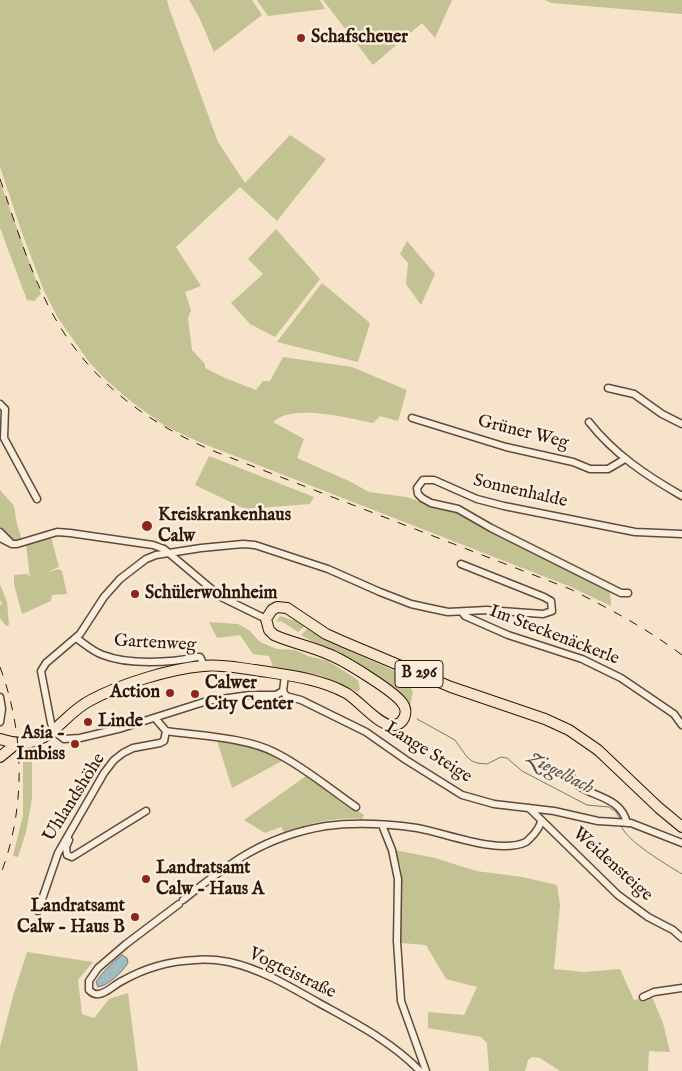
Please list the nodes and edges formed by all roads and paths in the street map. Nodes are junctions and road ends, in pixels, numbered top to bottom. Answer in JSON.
{"nodes":[{"id":1,"x":608,"y":388,"type":"dead end"},
{"id":2,"x":0,"y":404,"type":"edge"},
{"id":3,"x":412,"y":418,"type":"dead end"},
{"id":4,"x":588,"y":422,"type":"dead end"},
{"id":5,"x":682,"y":424,"type":"edge"},
{"id":6,"x":625,"y":460,"type":"junction"},
{"id":7,"x":682,"y":496,"type":"edge"},
{"id":8,"x":37,"y":499,"type":"dead end"},
{"id":9,"x":0,"y":532,"type":"edge"},
{"id":10,"x":682,"y":534,"type":"edge"},
{"id":11,"x":0,"y":538,"type":"edge"},
{"id":12,"x":12,"y":544,"type":"junction"},
{"id":13,"x":169,"y":554,"type":"junction"},
{"id":14,"x":461,"y":564,"type":"dead end"},
{"id":15,"x":628,"y":593,"type":"dead end"},
{"id":16,"x":462,"y":612,"type":"junction"},
{"id":17,"x":266,"y":619,"type":"junction"},
{"id":18,"x":76,"y":638,"type":"junction"},
{"id":19,"x":204,"y":666,"type":"junction"},
{"id":20,"x":285,"y":675,"type":"junction"},
{"id":21,"x":283,"y":691,"type":"junction"},
{"id":22,"x":0,"y":697,"type":"edge"},
{"id":23,"x":155,"y":718,"type":"junction"},
{"id":24,"x":0,"y":722,"type":"edge"},
{"id":25,"x":682,"y":725,"type":"edge"},
{"id":26,"x":54,"y":731,"type":"junction"},
{"id":27,"x":166,"y":731,"type":"junction"},
{"id":28,"x":0,"y":740,"type":"edge"},
{"id":29,"x":17,"y":743,"type":"junction"},
{"id":30,"x":0,"y":757,"type":"edge"},
{"id":31,"x":570,"y":773,"type":"dead end"},
{"id":32,"x":356,"y":807,"type":"dead end"},
{"id":33,"x":528,"y":807,"type":"junction"},
{"id":34,"x":146,"y":811,"type":"dead end"},
{"id":35,"x":75,"y":821,"type":"junction"},
{"id":36,"x":542,"y":821,"type":"junction"},
{"id":37,"x":626,"y":822,"type":"junction"},
{"id":38,"x":382,"y":825,"type":"junction"},
{"id":39,"x":682,"y":827,"type":"edge"},
{"id":40,"x":682,"y":843,"type":"edge"},
{"id":41,"x":38,"y":911,"type":"dead end"},
{"id":42,"x":682,"y":938,"type":"edge"},
{"id":43,"x":682,"y":988,"type":"edge"},
{"id":44,"x":643,"y":997,"type":"dead end"},
{"id":45,"x":420,"y":1071,"type":"edge"},
{"id":46,"x":426,"y":1071,"type":"edge"}],
"edges":[{"from":1,"to":5,"type":"street"},
{"from":2,"to":8,"type":"street"},
{"from":3,"to":6,"type":"street","name":"Grüner Weg"},
{"from":4,"to":6,"type":"street"},
{"from":6,"to":7,"type":"street"},
{"from":9,"to":12,"type":"street"},
{"from":10,"to":15,"type":"street","name":"Sonnenhalde"},
{"from":11,"to":12,"type":"street"},
{"from":12,"to":13,"type":"street"},
{"from":13,"to":16,"type":"street"},
{"from":13,"to":17,"type":"street"},
{"from":13,"to":18,"type":"street"},
{"from":14,"to":16,"type":"street"},
{"from":16,"to":25,"type":"street","name":"Im Steckenäckerle"},
{"from":17,"to":20,"type":"main road","number":"B 296"},
{"from":17,"to":39,"type":"main road","number":"B 296"},
{"from":18,"to":19,"type":"street","name":"Gartenweg"},
{"from":18,"to":26,"type":"street"},
{"from":19,"to":20,"type":"main road","number":"B 296"},
{"from":19,"to":26,"type":"main road","number":"B 296"},
{"from":20,"to":21,"type":"street"},
{"from":21,"to":23,"type":"street"},
{"from":21,"to":33,"type":"street","name":"Lange Steige"},
{"from":22,"to":24,"type":"street"},
{"from":23,"to":26,"type":"street"},
{"from":23,"to":27,"type":"street"},
{"from":26,"to":29,"type":"main road","number":"B 296"},
{"from":27,"to":32,"type":"street"},
{"from":27,"to":35,"type":"street","name":"Uhlandshöhe"},
{"from":28,"to":29,"type":"main road","number":"B 296"},
{"from":29,"to":30,"type":"main road"},
{"from":31,"to":37,"type":"street"},
{"from":33,"to":36,"type":"street","name":"Weidensteige"},
{"from":33,"to":37,"type":"street","name":"Lange Steige"},
{"from":34,"to":35,"type":"street"},
{"from":35,"to":41,"type":"street","name":"Uhlandshöhe"},
{"from":36,"to":38,"type":"street","name":"Vogteistraße"},
{"from":36,"to":42,"type":"street","name":"Weidensteige"},
{"from":37,"to":40,"type":"street","name":"Lange Steige"},
{"from":38,"to":45,"type":"street","name":"Vogteistraße"},
{"from":38,"to":46,"type":"street"},
{"from":43,"to":44,"type":"street"}]}
